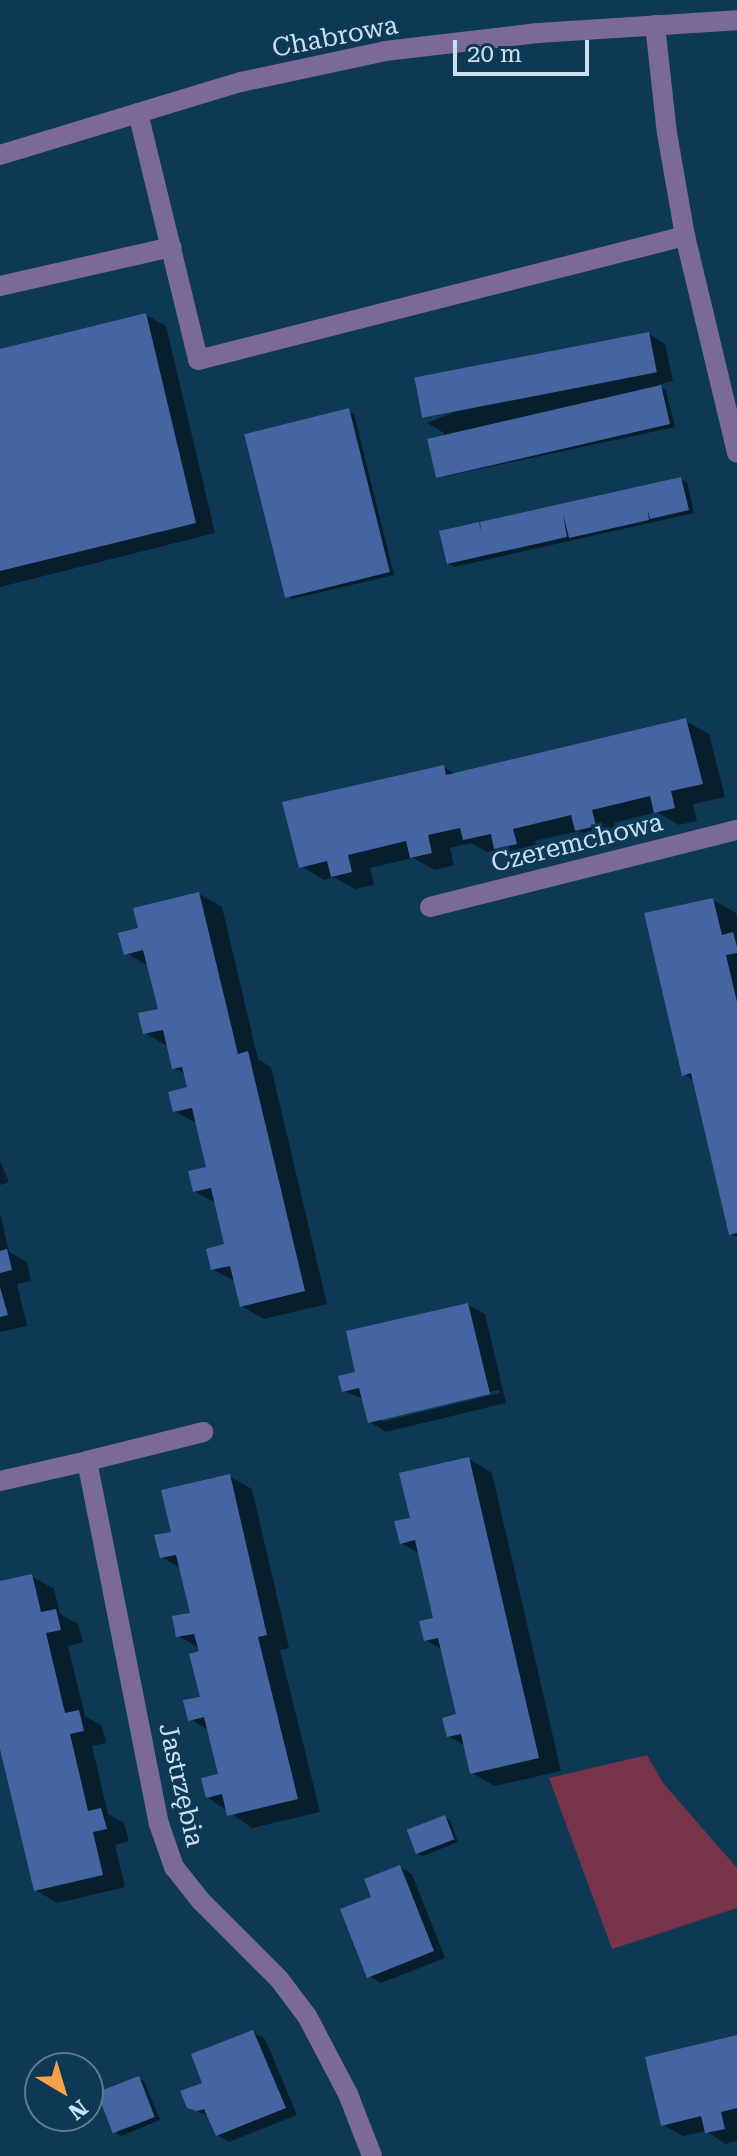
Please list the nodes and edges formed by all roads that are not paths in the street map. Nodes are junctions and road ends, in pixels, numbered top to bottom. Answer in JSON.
{"nodes":[{"id":1,"x":737,"y":20,"type":"edge"},
{"id":2,"x":655,"y":25,"type":"junction"},
{"id":3,"x":138,"y":113,"type":"junction"},
{"id":4,"x":0,"y":155,"type":"edge"},
{"id":5,"x":685,"y":236,"type":"junction"},
{"id":6,"x":172,"y":247,"type":"junction"},
{"id":7,"x":0,"y":286,"type":"edge"},
{"id":8,"x":737,"y":453,"type":"edge"},
{"id":9,"x":737,"y":830,"type":"edge"},
{"id":10,"x":430,"y":907,"type":"dead end"},
{"id":11,"x":203,"y":1432,"type":"dead end"},
{"id":12,"x":87,"y":1461,"type":"junction"},
{"id":13,"x":0,"y":1481,"type":"edge"},
{"id":14,"x":372,"y":2156,"type":"edge"}],
"edges":[{"from":1,"to":2,"type":"street","name":"Chabrowa"},
{"from":2,"to":3,"type":"street","name":"Chabrowa"},
{"from":2,"to":5,"type":"street"},
{"from":3,"to":4,"type":"street","name":"Chabrowa"},
{"from":3,"to":6,"type":"street"},
{"from":5,"to":6,"type":"street"},
{"from":5,"to":8,"type":"street"},
{"from":6,"to":7,"type":"street"},
{"from":9,"to":10,"type":"street","name":"Czeremchowa"},
{"from":11,"to":12,"type":"street"},
{"from":12,"to":13,"type":"street"},
{"from":12,"to":14,"type":"street","name":"Jastrzębia"}]}
